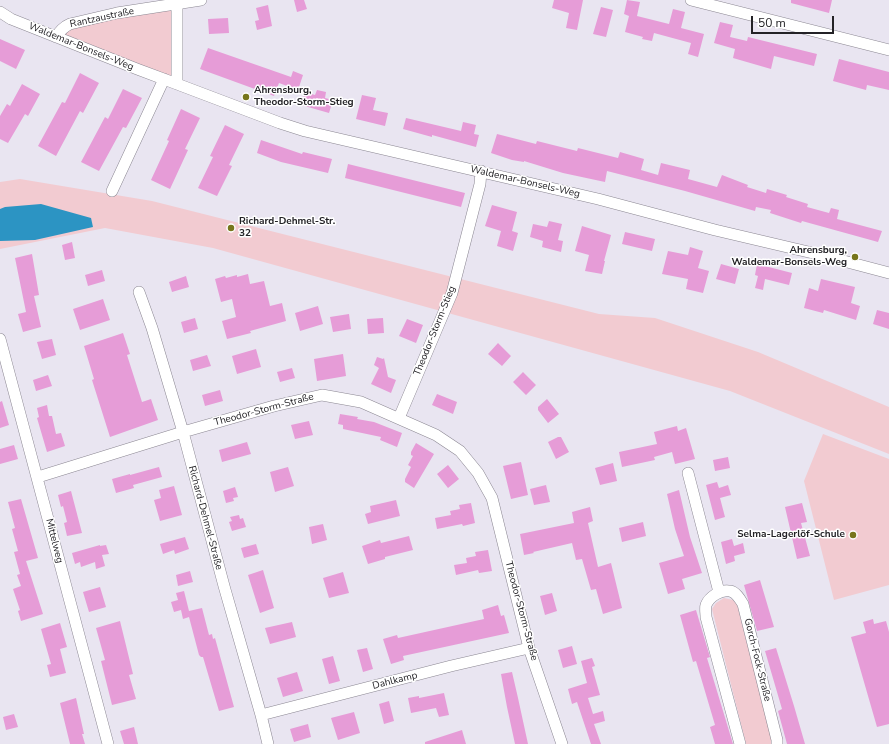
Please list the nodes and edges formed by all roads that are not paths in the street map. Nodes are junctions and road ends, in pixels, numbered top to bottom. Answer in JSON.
{"nodes":[{"id":1,"x":201,"y":0,"type":"edge"},
{"id":2,"x":691,"y":0,"type":"edge"},
{"id":3,"x":177,"y":2,"type":"edge"},
{"id":4,"x":0,"y":12,"type":"edge"},
{"id":5,"x":56,"y":37,"type":"junction"},
{"id":6,"x":889,"y":50,"type":"edge"},
{"id":7,"x":164,"y":79,"type":"junction"},
{"id":8,"x":177,"y":84,"type":"junction"},
{"id":9,"x":481,"y":171,"type":"junction"},
{"id":10,"x":112,"y":191,"type":"dead end"},
{"id":11,"x":889,"y":273,"type":"edge"},
{"id":12,"x":139,"y":292,"type":"dead end"},
{"id":13,"x":0,"y":339,"type":"edge"},
{"id":14,"x":399,"y":418,"type":"junction"},
{"id":15,"x":183,"y":432,"type":"junction"},
{"id":16,"x":688,"y":472,"type":"dead end"},
{"id":17,"x":38,"y":477,"type":"junction"},
{"id":18,"x":720,"y":592,"type":"junction"},
{"id":19,"x":529,"y":648,"type":"junction"},
{"id":20,"x":261,"y":715,"type":"junction"},
{"id":21,"x":108,"y":744,"type":"edge"},
{"id":22,"x":268,"y":744,"type":"edge"},
{"id":23,"x":562,"y":744,"type":"edge"},
{"id":24,"x":740,"y":744,"type":"edge"},
{"id":25,"x":777,"y":744,"type":"edge"}],
"edges":[{"from":1,"to":3,"type":"street","name":"Rantzaustraße"},
{"from":2,"to":6,"type":"street"},
{"from":3,"to":5,"type":"street","name":"Rantzaustraße"},
{"from":3,"to":8,"type":"street"},
{"from":4,"to":5,"type":"street","name":"Waldemar-Bonsels-Weg"},
{"from":5,"to":7,"type":"street","name":"Waldemar-Bonsels-Weg"},
{"from":7,"to":8,"type":"street","name":"Waldemar-Bonsels-Weg"},
{"from":7,"to":10,"type":"street"},
{"from":8,"to":9,"type":"street","name":"Waldemar-Bonsels-Weg"},
{"from":9,"to":11,"type":"street","name":"Waldemar-Bonsels-Weg"},
{"from":9,"to":14,"type":"street","name":"Theodor-Storm-Stieg"},
{"from":12,"to":15,"type":"street","name":"Richard-Dehmel-Straße"},
{"from":13,"to":17,"type":"street","name":"Mittelweg"},
{"from":14,"to":15,"type":"street","name":"Theodor-Storm-Straße"},
{"from":14,"to":19,"type":"street","name":"Theodor-Storm-Straße"},
{"from":15,"to":17,"type":"street","name":"Theodor-Storm-Straße"},
{"from":15,"to":20,"type":"street","name":"Richard-Dehmel-Straße"},
{"from":16,"to":18,"type":"street"},
{"from":17,"to":21,"type":"street","name":"Mittelweg"},
{"from":18,"to":24,"type":"street"},
{"from":18,"to":25,"type":"street","name":"Gorch-Fock-Straße"},
{"from":19,"to":20,"type":"street","name":"Dahlkamp"},
{"from":19,"to":23,"type":"street","name":"Theodor-Storm-Straße"},
{"from":20,"to":22,"type":"street","name":"Richard-Dehmel-Straße"}]}
